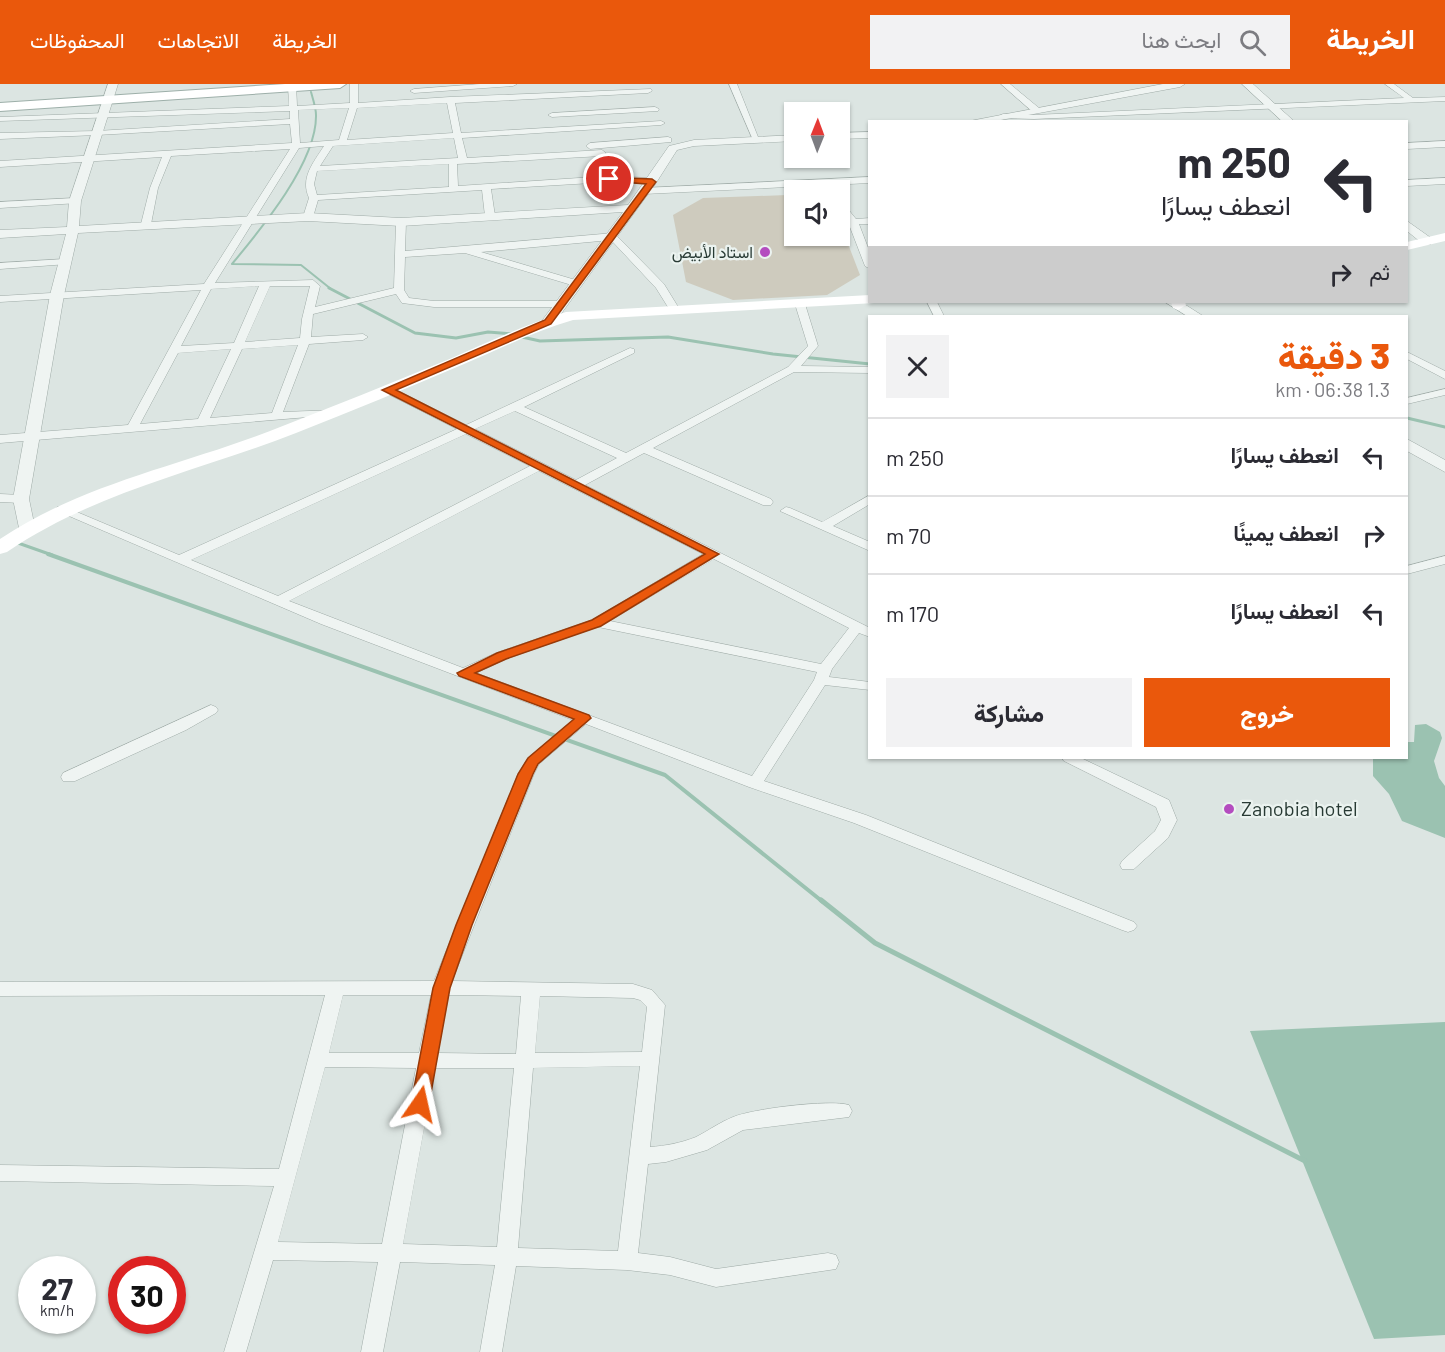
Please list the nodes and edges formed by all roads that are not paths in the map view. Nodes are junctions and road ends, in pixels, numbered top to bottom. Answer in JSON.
{"nodes":[{"id":1,"x":113,"y":84,"type":"edge"},
{"id":2,"x":340,"y":84,"type":"edge"},
{"id":3,"x":354,"y":84,"type":"edge"},
{"id":4,"x":513,"y":84,"type":"edge"},
{"id":5,"x":542,"y":84,"type":"edge"},
{"id":6,"x":733,"y":84,"type":"edge"},
{"id":7,"x":1005,"y":84,"type":"edge"},
{"id":8,"x":1180,"y":84,"type":"edge"},
{"id":9,"x":1247,"y":84,"type":"edge"},
{"id":10,"x":1389,"y":84,"type":"edge"},
{"id":11,"x":293,"y":86,"type":"edge"},
{"id":12,"x":455,"y":86,"type":"edge"},
{"id":13,"x":413,"y":87,"type":"edge"},
{"id":14,"x":646,"y":88,"type":"edge"},
{"id":15,"x":203,"y":94,"type":"junction"},
{"id":16,"x":544,"y":96,"type":"junction"},
{"id":17,"x":1110,"y":96,"type":"junction"},
{"id":18,"x":454,"y":99,"type":"junction"},
{"id":19,"x":1445,"y":99,"type":"edge"},
{"id":20,"x":107,"y":100,"type":"junction"},
{"id":21,"x":1412,"y":100,"type":"junction"},
{"id":22,"x":416,"y":101,"type":"junction"},
{"id":23,"x":354,"y":105,"type":"junction"},
{"id":24,"x":0,"y":107,"type":"edge"},
{"id":25,"x":295,"y":107,"type":"junction"},
{"id":26,"x":1273,"y":107,"type":"junction"},
{"id":27,"x":655,"y":109,"type":"junction"},
{"id":28,"x":1036,"y":110,"type":"junction"},
{"id":29,"x":200,"y":111,"type":"junction"},
{"id":30,"x":1128,"y":113,"type":"junction"},
{"id":31,"x":103,"y":115,"type":"junction"},
{"id":32,"x":552,"y":115,"type":"junction"},
{"id":33,"x":1003,"y":116,"type":"junction"},
{"id":34,"x":0,"y":119,"type":"edge"},
{"id":35,"x":990,"y":120,"type":"edge"},
{"id":36,"x":1134,"y":120,"type":"edge"},
{"id":37,"x":1288,"y":120,"type":"edge"},
{"id":38,"x":296,"y":121,"type":"junction"},
{"id":39,"x":661,"y":123,"type":"junction"},
{"id":40,"x":558,"y":130,"type":"junction"},
{"id":41,"x":97,"y":133,"type":"junction"},
{"id":42,"x":868,"y":135,"type":"edge"},
{"id":43,"x":0,"y":136,"type":"edge"},
{"id":44,"x":850,"y":136,"type":"edge"},
{"id":45,"x":460,"y":137,"type":"junction"},
{"id":46,"x":784,"y":139,"type":"edge"},
{"id":47,"x":197,"y":140,"type":"junction"},
{"id":48,"x":757,"y":140,"type":"junction"},
{"id":49,"x":342,"y":143,"type":"junction"},
{"id":50,"x":326,"y":144,"type":"junction"},
{"id":51,"x":670,"y":144,"type":"junction"},
{"id":52,"x":1445,"y":144,"type":"edge"},
{"id":53,"x":296,"y":146,"type":"junction"},
{"id":54,"x":1408,"y":146,"type":"edge"},
{"id":55,"x":167,"y":154,"type":"junction"},
{"id":56,"x":90,"y":158,"type":"junction"},
{"id":57,"x":463,"y":160,"type":"junction"},
{"id":58,"x":453,"y":161,"type":"junction"},
{"id":59,"x":604,"y":162,"type":"junction"},
{"id":60,"x":0,"y":164,"type":"edge"},
{"id":61,"x":313,"y":169,"type":"junction"},
{"id":62,"x":868,"y":180,"type":"edge"},
{"id":63,"x":1445,"y":181,"type":"edge"},
{"id":64,"x":1408,"y":183,"type":"edge"},
{"id":65,"x":648,"y":186,"type":"junction"},
{"id":66,"x":772,"y":186,"type":"junction"},
{"id":67,"x":486,"y":187,"type":"junction"},
{"id":68,"x":454,"y":189,"type":"junction"},
{"id":69,"x":784,"y":190,"type":"edge"},
{"id":70,"x":314,"y":198,"type":"junction"},
{"id":71,"x":75,"y":201,"type":"junction"},
{"id":72,"x":0,"y":205,"type":"edge"},
{"id":73,"x":632,"y":208,"type":"junction"},
{"id":74,"x":308,"y":216,"type":"junction"},
{"id":75,"x":490,"y":216,"type":"junction"},
{"id":76,"x":850,"y":218,"type":"edge"},
{"id":77,"x":251,"y":220,"type":"junction"},
{"id":78,"x":868,"y":221,"type":"edge"},
{"id":79,"x":401,"y":222,"type":"junction"},
{"id":80,"x":853,"y":222,"type":"junction"},
{"id":81,"x":146,"y":224,"type":"junction"},
{"id":82,"x":1408,"y":226,"type":"edge"},
{"id":83,"x":73,"y":229,"type":"junction"},
{"id":84,"x":1445,"y":232,"type":"edge"},
{"id":85,"x":0,"y":234,"type":"edge"},
{"id":86,"x":610,"y":236,"type":"junction"},
{"id":87,"x":1445,"y":237,"type":"edge"},
{"id":88,"x":1418,"y":240,"type":"edge"},
{"id":89,"x":465,"y":250,"type":"junction"},
{"id":90,"x":401,"y":254,"type":"junction"},
{"id":91,"x":868,"y":261,"type":"edge"},
{"id":92,"x":65,"y":262,"type":"junction"},
{"id":93,"x":0,"y":266,"type":"edge"},
{"id":94,"x":266,"y":283,"type":"junction"},
{"id":95,"x":575,"y":283,"type":"junction"},
{"id":96,"x":208,"y":286,"type":"junction"},
{"id":97,"x":399,"y":290,"type":"junction"},
{"id":98,"x":57,"y":295,"type":"junction"},
{"id":99,"x":0,"y":299,"type":"edge"},
{"id":100,"x":868,"y":300,"type":"edge"},
{"id":101,"x":1176,"y":303,"type":"edge"},
{"id":102,"x":559,"y":304,"type":"junction"},
{"id":103,"x":800,"y":304,"type":"junction"},
{"id":104,"x":675,"y":310,"type":"junction"},
{"id":105,"x":309,"y":312,"type":"junction"},
{"id":106,"x":1194,"y":315,"type":"edge"},
{"id":107,"x":541,"y":325,"type":"junction"},
{"id":108,"x":363,"y":337,"type":"dead end"},
{"id":109,"x":305,"y":341,"type":"junction"},
{"id":110,"x":237,"y":346,"type":"junction"},
{"id":111,"x":173,"y":351,"type":"junction"},
{"id":112,"x":630,"y":351,"type":"dead end"},
{"id":113,"x":1408,"y":356,"type":"edge"},
{"id":114,"x":796,"y":365,"type":"junction"},
{"id":115,"x":868,"y":370,"type":"edge"},
{"id":116,"x":1445,"y":376,"type":"edge"},
{"id":117,"x":388,"y":390,"type":"junction"},
{"id":118,"x":1445,"y":392,"type":"edge"},
{"id":119,"x":1408,"y":400,"type":"edge"},
{"id":120,"x":515,"y":407,"type":"junction"},
{"id":121,"x":332,"y":412,"type":"junction"},
{"id":122,"x":276,"y":417,"type":"junction"},
{"id":123,"x":203,"y":422,"type":"junction"},
{"id":124,"x":132,"y":428,"type":"junction"},
{"id":125,"x":465,"y":429,"type":"junction"},
{"id":126,"x":31,"y":436,"type":"junction"},
{"id":127,"x":0,"y":439,"type":"edge"},
{"id":128,"x":1409,"y":446,"type":"edge"},
{"id":129,"x":644,"y":449,"type":"junction"},
{"id":130,"x":627,"y":458,"type":"junction"},
{"id":131,"x":539,"y":466,"type":"junction"},
{"id":132,"x":1445,"y":467,"type":"edge"},
{"id":133,"x":577,"y":484,"type":"junction"},
{"id":134,"x":0,"y":498,"type":"edge"},
{"id":135,"x":21,"y":499,"type":"junction"},
{"id":136,"x":868,"y":500,"type":"edge"},
{"id":137,"x":767,"y":502,"type":"dead end"},
{"id":138,"x":61,"y":510,"type":"junction"},
{"id":139,"x":786,"y":511,"type":"dead end"},
{"id":140,"x":823,"y":527,"type":"junction"},
{"id":141,"x":23,"y":530,"type":"junction"},
{"id":142,"x":868,"y":546,"type":"edge"},
{"id":143,"x":0,"y":548,"type":"edge"},
{"id":144,"x":713,"y":554,"type":"junction"},
{"id":145,"x":179,"y":560,"type":"junction"},
{"id":146,"x":1445,"y":560,"type":"edge"},
{"id":147,"x":1408,"y":570,"type":"edge"},
{"id":148,"x":278,"y":601,"type":"junction"},
{"id":149,"x":597,"y":623,"type":"junction"},
{"id":150,"x":863,"y":629,"type":"edge"},
{"id":151,"x":464,"y":673,"type":"junction"},
{"id":152,"x":823,"y":674,"type":"junction"},
{"id":153,"x":868,"y":685,"type":"edge"},
{"id":154,"x":211,"y":710,"type":"dead end"},
{"id":155,"x":584,"y":718,"type":"junction"},
{"id":156,"x":1071,"y":759,"type":"edge"},
{"id":157,"x":69,"y":777,"type":"dead end"},
{"id":158,"x":755,"y":783,"type":"junction"},
{"id":159,"x":1128,"y":865,"type":"dead end"},
{"id":160,"x":1128,"y":926,"type":"dead end"},
{"id":161,"x":336,"y":988,"type":"junction"},
{"id":162,"x":441,"y":988,"type":"junction"},
{"id":163,"x":0,"y":989,"type":"edge"},
{"id":164,"x":531,"y":990,"type":"junction"},
{"id":165,"x":650,"y":1059,"type":"junction"},
{"id":166,"x":316,"y":1060,"type":"junction"},
{"id":167,"x":525,"y":1061,"type":"junction"},
{"id":168,"x":428,"y":1062,"type":"junction"},
{"id":169,"x":842,"y":1111,"type":"dead end"},
{"id":170,"x":638,"y":1157,"type":"junction"},
{"id":171,"x":0,"y":1173,"type":"edge"},
{"id":172,"x":287,"y":1178,"type":"junction"},
{"id":173,"x":266,"y":1251,"type":"junction"},
{"id":174,"x":392,"y":1252,"type":"junction"},
{"id":175,"x":507,"y":1257,"type":"junction"},
{"id":176,"x":627,"y":1261,"type":"junction"},
{"id":177,"x":828,"y":1262,"type":"dead end"},
{"id":178,"x":235,"y":1352,"type":"edge"},
{"id":179,"x":372,"y":1352,"type":"edge"},
{"id":180,"x":491,"y":1352,"type":"edge"}],
"edges":[{"from":1,"to":20,"type":"street"},
{"from":2,"to":11,"type":"main road"},
{"from":3,"to":23,"type":"street"},
{"from":4,"to":12,"type":"street"},
{"from":5,"to":16,"type":"street"},
{"from":6,"to":48,"type":"street"},
{"from":7,"to":28,"type":"street"},
{"from":8,"to":17,"type":"street"},
{"from":9,"to":26,"type":"street"},
{"from":10,"to":21,"type":"street"},
{"from":11,"to":15,"type":"main road"},
{"from":11,"to":25,"type":"street"},
{"from":12,"to":13,"type":"street"},
{"from":12,"to":18,"type":"street"},
{"from":13,"to":22,"type":"street"},
{"from":14,"to":16,"type":"street"},
{"from":14,"to":27,"type":"street"},
{"from":15,"to":20,"type":"main road"},
{"from":15,"to":29,"type":"street"},
{"from":16,"to":18,"type":"street"},
{"from":16,"to":32,"type":"street"},
{"from":17,"to":28,"type":"street"},
{"from":17,"to":30,"type":"street"},
{"from":18,"to":22,"type":"street"},
{"from":18,"to":45,"type":"street"},
{"from":19,"to":21,"type":"street"},
{"from":20,"to":24,"type":"main road"},
{"from":20,"to":31,"type":"street"},
{"from":21,"to":26,"type":"street"},
{"from":22,"to":23,"type":"street"},
{"from":23,"to":25,"type":"street"},
{"from":23,"to":49,"type":"street"},
{"from":25,"to":29,"type":"street"},
{"from":25,"to":38,"type":"street"},
{"from":26,"to":30,"type":"street"},
{"from":26,"to":37,"type":"street"},
{"from":27,"to":32,"type":"street"},
{"from":27,"to":39,"type":"street"},
{"from":28,"to":33,"type":"street"},
{"from":29,"to":31,"type":"street"},
{"from":29,"to":47,"type":"street"},
{"from":30,"to":33,"type":"street"},
{"from":30,"to":36,"type":"street"},
{"from":31,"to":34,"type":"street"},
{"from":31,"to":41,"type":"street"},
{"from":32,"to":40,"type":"street"},
{"from":33,"to":35,"type":"street"},
{"from":38,"to":47,"type":"street"},
{"from":38,"to":53,"type":"street"},
{"from":39,"to":40,"type":"street"},
{"from":39,"to":51,"type":"street"},
{"from":40,"to":45,"type":"street"},
{"from":41,"to":43,"type":"street"},
{"from":41,"to":47,"type":"street"},
{"from":41,"to":56,"type":"street"},
{"from":42,"to":44,"type":"street"},
{"from":45,"to":49,"type":"street"},
{"from":45,"to":57,"type":"street"},
{"from":46,"to":48,"type":"street"},
{"from":47,"to":53,"type":"street"},
{"from":47,"to":55,"type":"street"},
{"from":48,"to":51,"type":"street"},
{"from":49,"to":50,"type":"street"},
{"from":50,"to":53,"type":"street"},
{"from":50,"to":61,"type":"street"},
{"from":51,"to":59,"type":"street"},
{"from":51,"to":65,"type":"street"},
{"from":52,"to":54,"type":"street"},
{"from":53,"to":77,"type":"street"},
{"from":55,"to":56,"type":"street"},
{"from":55,"to":81,"type":"street"},
{"from":56,"to":60,"type":"street"},
{"from":56,"to":71,"type":"street"},
{"from":57,"to":58,"type":"street"},
{"from":57,"to":59,"type":"street"},
{"from":58,"to":61,"type":"street"},
{"from":58,"to":68,"type":"street"},
{"from":59,"to":65,"type":"street"},
{"from":59,"to":67,"type":"street"},
{"from":61,"to":70,"type":"street"},
{"from":62,"to":66,"type":"street"},
{"from":63,"to":64,"type":"street"},
{"from":65,"to":66,"type":"street"},
{"from":65,"to":73,"type":"street"},
{"from":66,"to":69,"type":"street"},
{"from":67,"to":68,"type":"street"},
{"from":67,"to":75,"type":"street"},
{"from":68,"to":70,"type":"street"},
{"from":70,"to":74,"type":"street"},
{"from":71,"to":72,"type":"street"},
{"from":71,"to":83,"type":"street"},
{"from":73,"to":75,"type":"street"},
{"from":73,"to":86,"type":"street"},
{"from":74,"to":77,"type":"street"},
{"from":74,"to":79,"type":"street"},
{"from":75,"to":79,"type":"street"},
{"from":76,"to":80,"type":"street"},
{"from":77,"to":81,"type":"street"},
{"from":77,"to":96,"type":"street"},
{"from":78,"to":80,"type":"street"},
{"from":79,"to":90,"type":"street"},
{"from":80,"to":91,"type":"street"},
{"from":81,"to":83,"type":"street"},
{"from":82,"to":88,"type":"street"},
{"from":83,"to":85,"type":"street"},
{"from":83,"to":92,"type":"street"},
{"from":84,"to":88,"type":"main road"},
{"from":86,"to":89,"type":"street"},
{"from":86,"to":95,"type":"street"},
{"from":86,"to":104,"type":"street"},
{"from":87,"to":88,"type":"main road"},
{"from":89,"to":90,"type":"street"},
{"from":89,"to":95,"type":"street"},
{"from":90,"to":97,"type":"street"},
{"from":92,"to":93,"type":"street"},
{"from":92,"to":98,"type":"street"},
{"from":94,"to":96,"type":"street"},
{"from":94,"to":105,"type":"street"},
{"from":94,"to":110,"type":"street"},
{"from":95,"to":102,"type":"street"},
{"from":96,"to":98,"type":"street"},
{"from":96,"to":111,"type":"street"},
{"from":97,"to":102,"type":"street"},
{"from":97,"to":105,"type":"street"},
{"from":98,"to":99,"type":"street"},
{"from":98,"to":126,"type":"street"},
{"from":100,"to":103,"type":"main road"},
{"from":101,"to":106,"type":"street"},
{"from":102,"to":107,"type":"street"},
{"from":103,"to":104,"type":"main road"},
{"from":103,"to":114,"type":"street"},
{"from":104,"to":107,"type":"main road"},
{"from":105,"to":109,"type":"street"},
{"from":107,"to":117,"type":"main road"},
{"from":108,"to":109,"type":"street"},
{"from":109,"to":110,"type":"street"},
{"from":109,"to":122,"type":"street"},
{"from":110,"to":111,"type":"street"},
{"from":110,"to":123,"type":"street"},
{"from":111,"to":124,"type":"street"},
{"from":112,"to":120,"type":"street"},
{"from":113,"to":116,"type":"street"},
{"from":114,"to":115,"type":"street"},
{"from":114,"to":129,"type":"street"},
{"from":117,"to":121,"type":"main road"},
{"from":117,"to":125,"type":"street"},
{"from":118,"to":119,"type":"street"},
{"from":120,"to":125,"type":"street"},
{"from":120,"to":130,"type":"street"},
{"from":121,"to":122,"type":"street"},
{"from":121,"to":138,"type":"main road"},
{"from":122,"to":123,"type":"street"},
{"from":123,"to":124,"type":"street"},
{"from":124,"to":126,"type":"street"},
{"from":125,"to":131,"type":"street"},
{"from":125,"to":145,"type":"street"},
{"from":126,"to":127,"type":"street"},
{"from":126,"to":135,"type":"street"},
{"from":128,"to":132,"type":"street"},
{"from":129,"to":130,"type":"street"},
{"from":129,"to":137,"type":"street"},
{"from":130,"to":133,"type":"street"},
{"from":131,"to":133,"type":"street"},
{"from":131,"to":148,"type":"street"},
{"from":133,"to":144,"type":"street"},
{"from":134,"to":135,"type":"street"},
{"from":135,"to":141,"type":"street"},
{"from":136,"to":140,"type":"street"},
{"from":138,"to":141,"type":"main road"},
{"from":138,"to":145,"type":"street"},
{"from":139,"to":140,"type":"street"},
{"from":140,"to":142,"type":"street"},
{"from":141,"to":143,"type":"main road"},
{"from":144,"to":149,"type":"street"},
{"from":144,"to":150,"type":"street"},
{"from":145,"to":148,"type":"street"},
{"from":146,"to":147,"type":"street"},
{"from":148,"to":151,"type":"street"},
{"from":149,"to":151,"type":"street"},
{"from":149,"to":152,"type":"street"},
{"from":150,"to":152,"type":"street"},
{"from":151,"to":155,"type":"street"},
{"from":152,"to":153,"type":"street"},
{"from":152,"to":158,"type":"street"},
{"from":154,"to":157,"type":"street"},
{"from":155,"to":158,"type":"street"},
{"from":155,"to":162,"type":"street"},
{"from":156,"to":159,"type":"street"},
{"from":158,"to":160,"type":"street"},
{"from":161,"to":162,"type":"street"},
{"from":161,"to":163,"type":"street"},
{"from":161,"to":166,"type":"street"},
{"from":162,"to":164,"type":"street"},
{"from":162,"to":168,"type":"street"},
{"from":164,"to":165,"type":"street"},
{"from":164,"to":167,"type":"street"},
{"from":165,"to":167,"type":"street"},
{"from":165,"to":170,"type":"street"},
{"from":166,"to":168,"type":"street"},
{"from":166,"to":172,"type":"street"},
{"from":167,"to":168,"type":"street"},
{"from":167,"to":175,"type":"street"},
{"from":168,"to":174,"type":"street"},
{"from":169,"to":170,"type":"street"},
{"from":170,"to":176,"type":"street"},
{"from":171,"to":172,"type":"street"},
{"from":172,"to":173,"type":"street"},
{"from":173,"to":174,"type":"street"},
{"from":173,"to":178,"type":"street"},
{"from":174,"to":175,"type":"street"},
{"from":174,"to":179,"type":"street"},
{"from":175,"to":176,"type":"street"},
{"from":175,"to":180,"type":"street"},
{"from":176,"to":177,"type":"street"}]}
